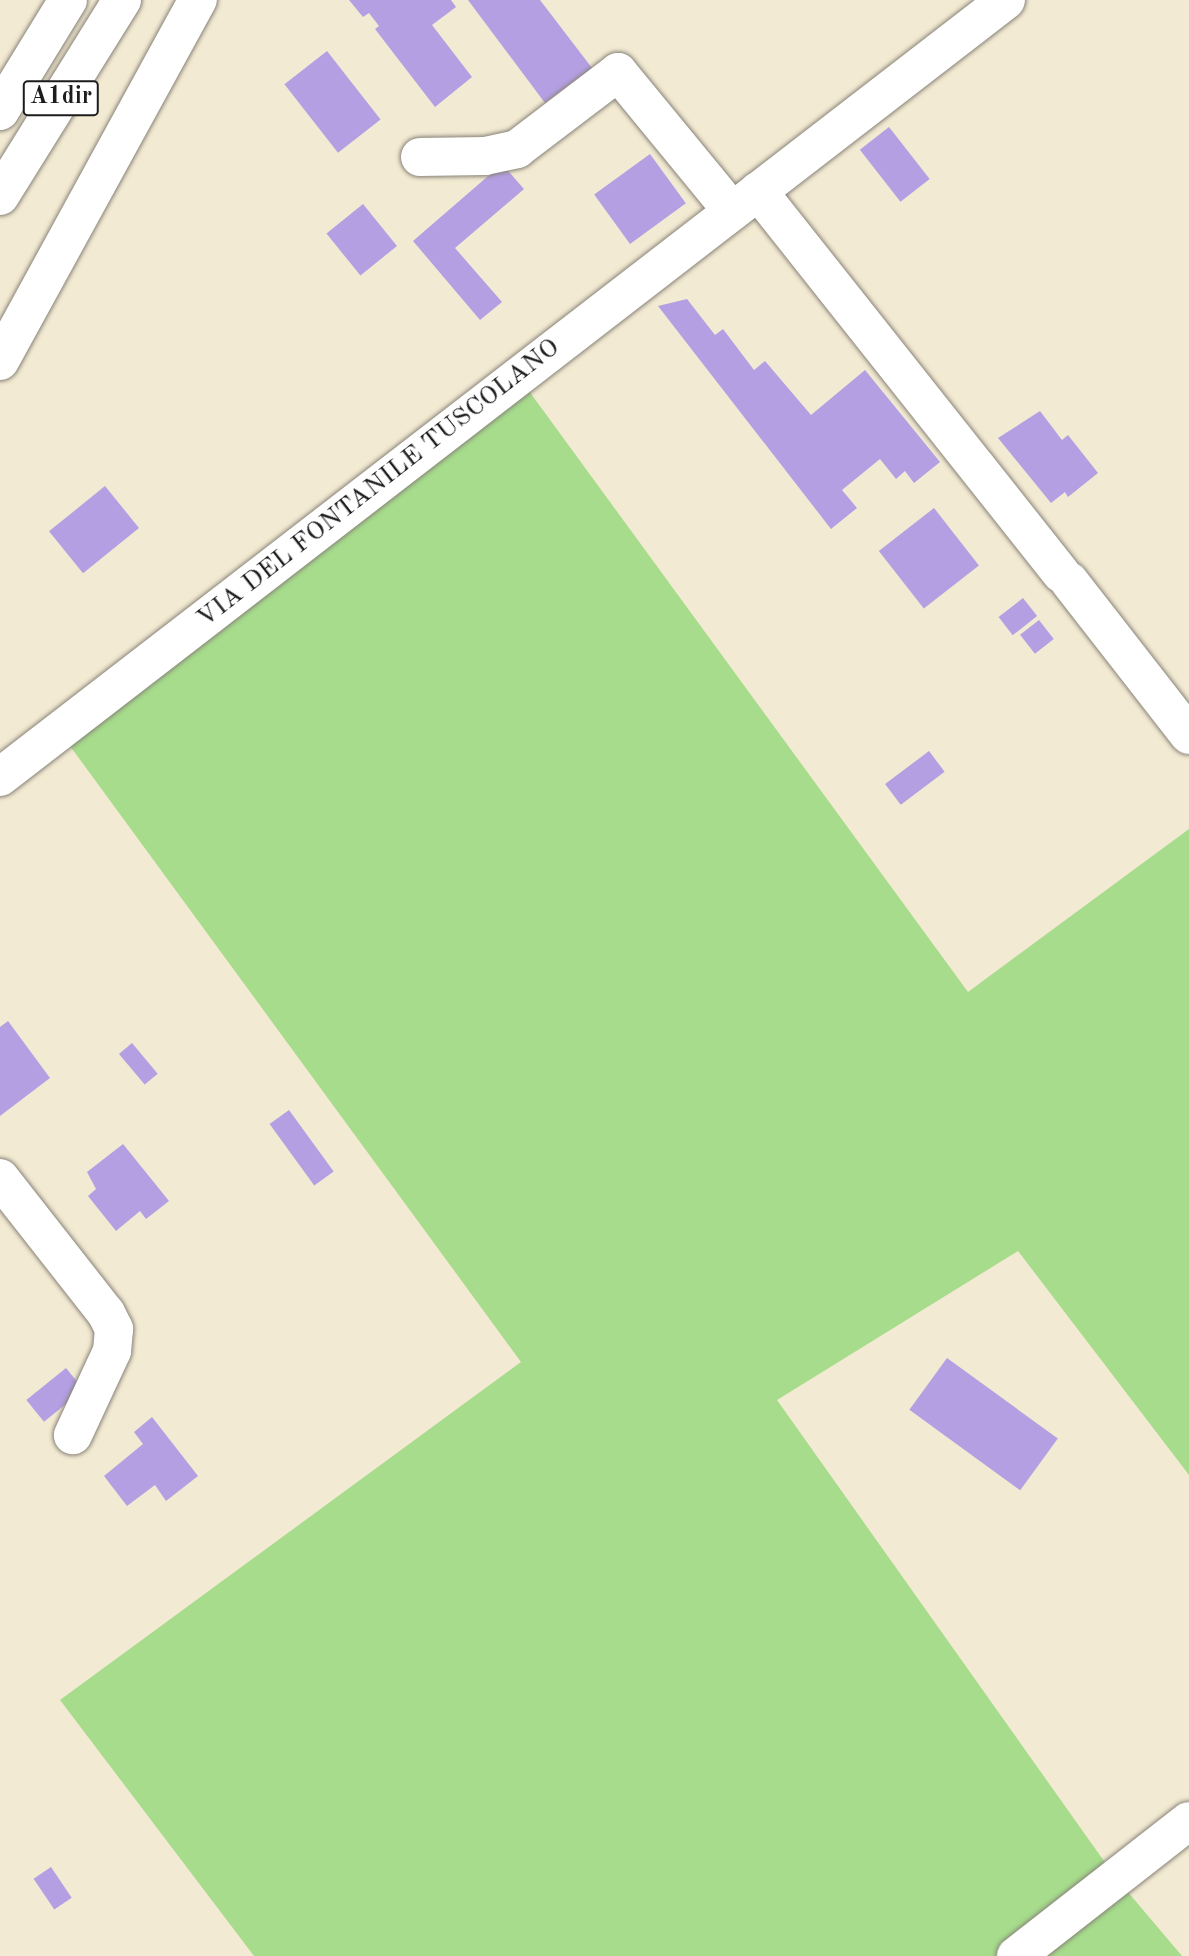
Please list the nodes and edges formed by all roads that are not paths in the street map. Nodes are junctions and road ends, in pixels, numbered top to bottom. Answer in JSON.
{"nodes":[{"id":1,"x":68,"y":0,"type":"edge"},
{"id":2,"x":122,"y":0,"type":"edge"},
{"id":3,"x":198,"y":0,"type":"edge"},
{"id":4,"x":1006,"y":0,"type":"edge"},
{"id":5,"x":0,"y":111,"type":"edge"},
{"id":6,"x":420,"y":157,"type":"dead end"},
{"id":7,"x":0,"y":196,"type":"edge"},
{"id":8,"x":745,"y":201,"type":"junction"},
{"id":9,"x":0,"y":361,"type":"edge"},
{"id":10,"x":1189,"y":735,"type":"edge"},
{"id":11,"x":0,"y":777,"type":"edge"},
{"id":12,"x":0,"y":1178,"type":"edge"},
{"id":13,"x":73,"y":1434,"type":"dead end"},
{"id":14,"x":1189,"y":1821,"type":"edge"},
{"id":15,"x":1016,"y":1956,"type":"edge"}],
"edges":[{"from":1,"to":5,"type":"main road","number":"A1dir"},
{"from":2,"to":7,"type":"main road","number":"A1dir"},
{"from":3,"to":9,"type":"main road"},
{"from":4,"to":8,"type":"main road","name":"VIA DEL FONTANILE TUSCOLANO"},
{"from":6,"to":8,"type":"main road"},
{"from":8,"to":10,"type":"main road"},
{"from":8,"to":11,"type":"main road","name":"VIA DEL FONTANILE TUSCOLANO"},
{"from":12,"to":13,"type":"main road"},
{"from":14,"to":15,"type":"main road"}]}
